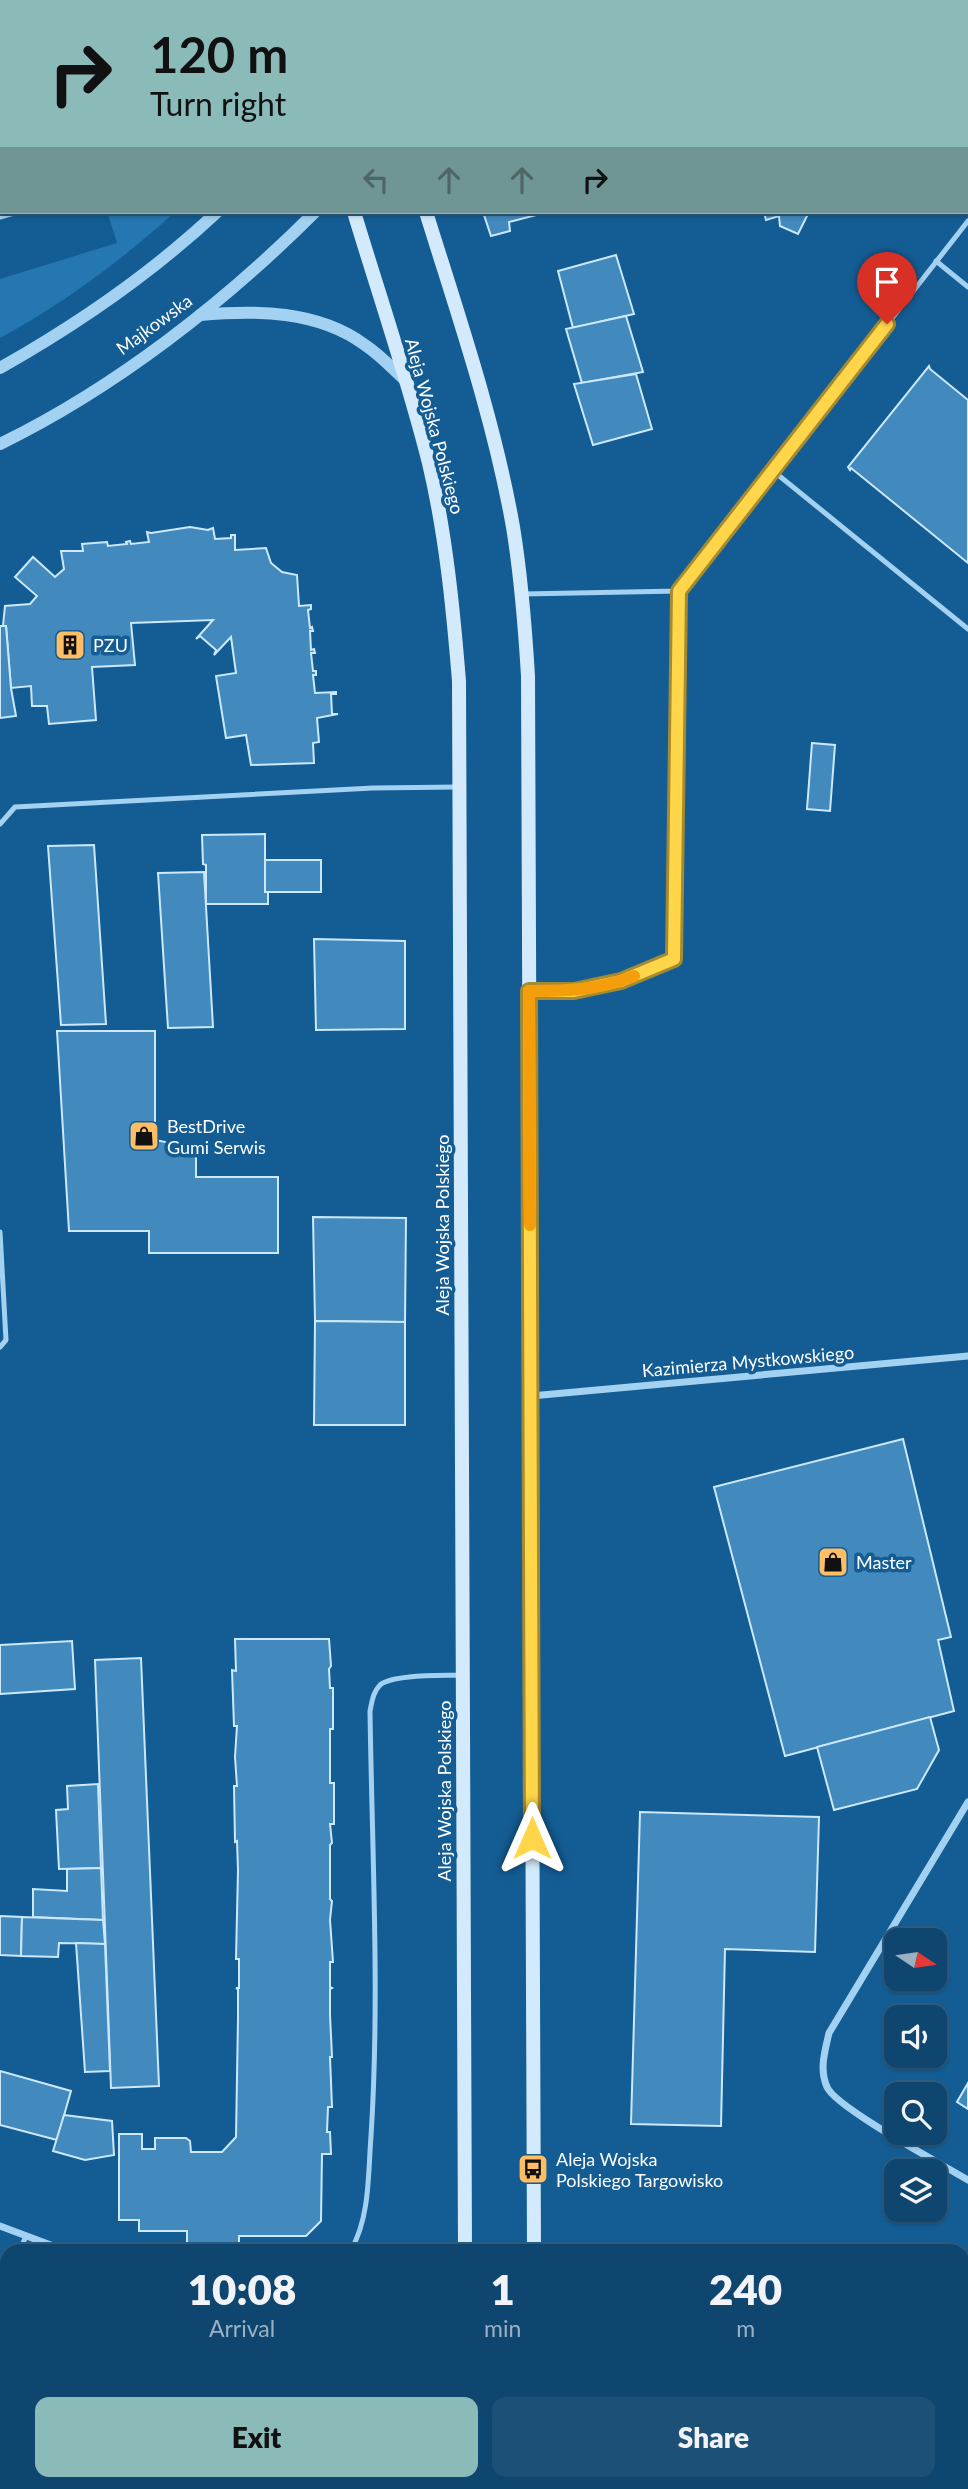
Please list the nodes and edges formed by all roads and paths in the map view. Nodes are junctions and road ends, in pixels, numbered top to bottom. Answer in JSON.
{"nodes":[{"id":1,"x":215,"y":214,"type":"edge"},
{"id":2,"x":313,"y":214,"type":"edge"},
{"id":3,"x":355,"y":214,"type":"edge"},
{"id":4,"x":427,"y":214,"type":"edge"},
{"id":5,"x":968,"y":221,"type":"edge"},
{"id":6,"x":936,"y":261,"type":"junction"},
{"id":7,"x":968,"y":287,"type":"edge"},
{"id":8,"x":199,"y":315,"type":"junction"},
{"id":9,"x":0,"y":368,"type":"edge"},
{"id":10,"x":405,"y":380,"type":"junction"},
{"id":11,"x":0,"y":444,"type":"edge"},
{"id":12,"x":772,"y":470,"type":"junction"},
{"id":13,"x":679,"y":591,"type":"junction"},
{"id":14,"x":523,"y":594,"type":"junction"},
{"id":15,"x":968,"y":629,"type":"edge"},
{"id":16,"x":460,"y":786,"type":"junction"},
{"id":17,"x":0,"y":824,"type":"edge"},
{"id":18,"x":529,"y":991,"type":"junction"},
{"id":19,"x":0,"y":1232,"type":"edge"},
{"id":20,"x":0,"y":1347,"type":"edge"},
{"id":21,"x":968,"y":1356,"type":"edge"},
{"id":22,"x":531,"y":1396,"type":"junction"},
{"id":23,"x":463,"y":1675,"type":"junction"},
{"id":24,"x":968,"y":1802,"type":"edge"},
{"id":25,"x":968,"y":2180,"type":"edge"},
{"id":26,"x":0,"y":2226,"type":"edge"},
{"id":27,"x":26,"y":2236,"type":"junction"},
{"id":28,"x":23,"y":2244,"type":"edge"},
{"id":29,"x":48,"y":2244,"type":"edge"},
{"id":30,"x":355,"y":2244,"type":"edge"},
{"id":31,"x":465,"y":2244,"type":"edge"},
{"id":32,"x":534,"y":2244,"type":"edge"}],
"edges":[{"from":1,"to":9,"type":"street"},
{"from":2,"to":8,"type":"street","name":"Majkowska"},
{"from":3,"to":10,"type":"main road","name":"Aleja Wojska Polskiego"},
{"from":4,"to":14,"type":"main road"},
{"from":5,"to":6,"type":"lane"},
{"from":6,"to":7,"type":"lane"},
{"from":6,"to":12,"type":"lane"},
{"from":8,"to":10,"type":"street"},
{"from":8,"to":11,"type":"street","name":"Majkowska"},
{"from":10,"to":16,"type":"main road","name":"Aleja Wojska Polskiego"},
{"from":12,"to":13,"type":"lane"},
{"from":12,"to":15,"type":"lane"},
{"from":13,"to":14,"type":"lane"},
{"from":13,"to":18,"type":"lane"},
{"from":14,"to":18,"type":"main road"},
{"from":16,"to":17,"type":"lane"},
{"from":16,"to":23,"type":"main road","name":"Aleja Wojska Polskiego"},
{"from":18,"to":22,"type":"main road"},
{"from":19,"to":20,"type":"lane"},
{"from":21,"to":22,"type":"street","name":"Kazimierza Mystkowskiego"},
{"from":22,"to":32,"type":"main road"},
{"from":23,"to":30,"type":"lane"},
{"from":23,"to":31,"type":"main road","name":"Aleja Wojska Polskiego"},
{"from":24,"to":25,"type":"street"},
{"from":26,"to":27,"type":"street"},
{"from":27,"to":28,"type":"lane"},
{"from":27,"to":29,"type":"street"}]}
